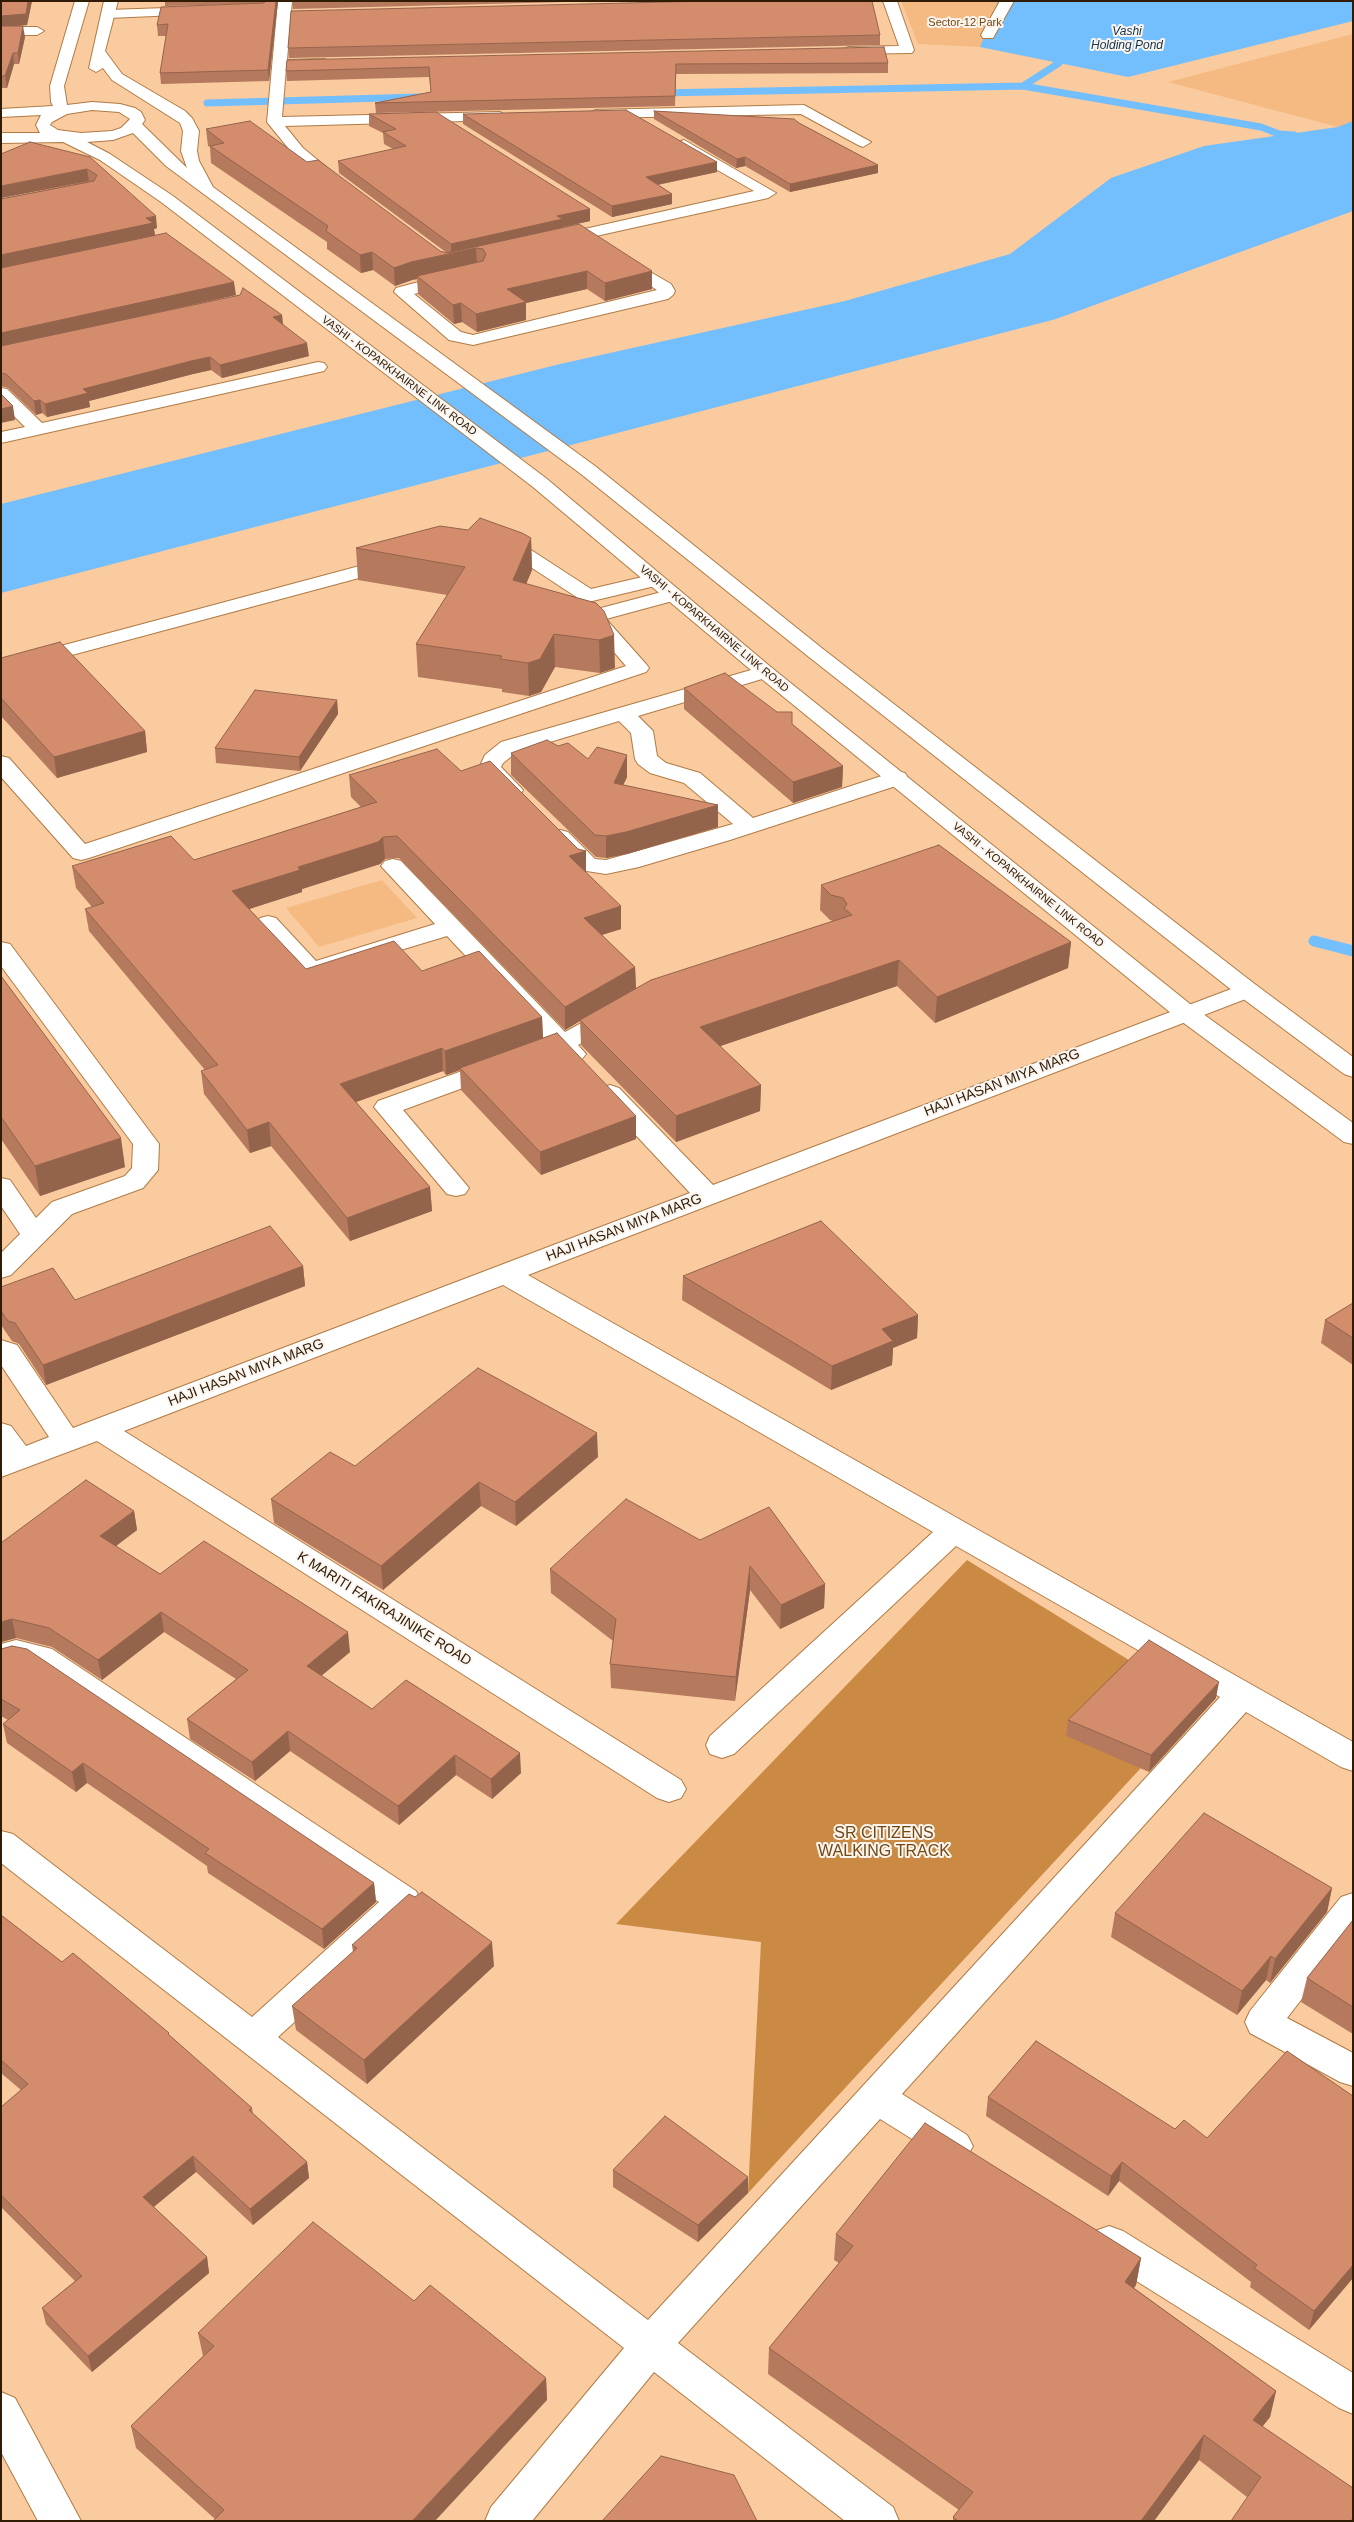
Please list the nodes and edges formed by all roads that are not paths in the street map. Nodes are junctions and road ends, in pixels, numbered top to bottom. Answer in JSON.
{"nodes":[{"id":1,"x":82,"y":1,"type":"edge"},
{"id":2,"x":890,"y":1,"type":"edge"},
{"id":3,"x":1007,"y":1,"type":"edge"},
{"id":4,"x":110,"y":7,"type":"edge"},
{"id":5,"x":210,"y":11,"type":"edge"},
{"id":6,"x":287,"y":11,"type":"edge"},
{"id":7,"x":37,"y":30,"type":"dead end"},
{"id":8,"x":1,"y":31,"type":"edge"},
{"id":9,"x":988,"y":35,"type":"dead end"},
{"id":10,"x":98,"y":51,"type":"junction"},
{"id":11,"x":838,"y":51,"type":"edge"},
{"id":12,"x":339,"y":63,"type":"edge"},
{"id":13,"x":279,"y":64,"type":"junction"},
{"id":14,"x":120,"y":108,"type":"junction"},
{"id":15,"x":64,"y":110,"type":"junction"},
{"id":16,"x":1,"y":113,"type":"edge"},
{"id":17,"x":629,"y":113,"type":"junction"},
{"id":18,"x":579,"y":114,"type":"edge"},
{"id":19,"x":520,"y":116,"type":"edge"},
{"id":20,"x":440,"y":118,"type":"junction"},
{"id":21,"x":274,"y":122,"type":"junction"},
{"id":22,"x":135,"y":126,"type":"junction"},
{"id":23,"x":654,"y":127,"type":"edge"},
{"id":24,"x":465,"y":133,"type":"edge"},
{"id":25,"x":66,"y":137,"type":"junction"},
{"id":26,"x":670,"y":137,"type":"edge"},
{"id":27,"x":1,"y":138,"type":"edge"},
{"id":28,"x":863,"y":142,"type":"dead end"},
{"id":29,"x":210,"y":190,"type":"junction"},
{"id":30,"x":350,"y":192,"type":"edge"},
{"id":31,"x":597,"y":217,"type":"dead end"},
{"id":32,"x":614,"y":227,"type":"junction"},
{"id":33,"x":548,"y":249,"type":"edge"},
{"id":34,"x":607,"y":250,"type":"edge"},
{"id":35,"x":475,"y":273,"type":"edge"},
{"id":36,"x":318,"y":367,"type":"dead end"},
{"id":37,"x":1,"y":393,"type":"edge"},
{"id":38,"x":38,"y":430,"type":"junction"},
{"id":39,"x":1,"y":438,"type":"edge"},
{"id":40,"x":486,"y":538,"type":"edge"},
{"id":41,"x":410,"y":558,"type":"edge"},
{"id":42,"x":655,"y":580,"type":"junction"},
{"id":43,"x":673,"y":595,"type":"junction"},
{"id":44,"x":1,"y":668,"type":"edge"},
{"id":45,"x":765,"y":672,"type":"junction"},
{"id":46,"x":624,"y":714,"type":"junction"},
{"id":47,"x":1,"y":763,"type":"edge"},
{"id":48,"x":897,"y":778,"type":"junction"},
{"id":49,"x":525,"y":802,"type":"edge"},
{"id":50,"x":546,"y":823,"type":"edge"},
{"id":51,"x":749,"y":826,"type":"junction"},
{"id":52,"x":393,"y":866,"type":"edge"},
{"id":53,"x":268,"y":923,"type":"dead end"},
{"id":54,"x":451,"y":927,"type":"junction"},
{"id":55,"x":1,"y":949,"type":"edge"},
{"id":56,"x":1247,"y":990,"type":"junction"},
{"id":57,"x":631,"y":1005,"type":"edge"},
{"id":58,"x":1186,"y":1013,"type":"junction"},
{"id":59,"x":563,"y":1043,"type":"junction"},
{"id":60,"x":1353,"y":1069,"type":"edge"},
{"id":61,"x":1353,"y":1136,"type":"edge"},
{"id":62,"x":1,"y":1186,"type":"edge"},
{"id":63,"x":456,"y":1188,"type":"dead end"},
{"id":64,"x":708,"y":1196,"type":"junction"},
{"id":65,"x":35,"y":1236,"type":"junction"},
{"id":66,"x":1,"y":1269,"type":"edge"},
{"id":67,"x":505,"y":1274,"type":"junction"},
{"id":68,"x":1,"y":1349,"type":"edge"},
{"id":69,"x":99,"y":1429,"type":"junction"},
{"id":70,"x":1,"y":1433,"type":"edge"},
{"id":71,"x":67,"y":1442,"type":"junction"},
{"id":72,"x":11,"y":1464,"type":"edge"},
{"id":73,"x":954,"y":1530,"type":"junction"},
{"id":74,"x":1,"y":1656,"type":"edge"},
{"id":75,"x":1242,"y":1695,"type":"junction"},
{"id":76,"x":722,"y":1745,"type":"dead end"},
{"id":77,"x":1353,"y":1758,"type":"edge"},
{"id":78,"x":668,"y":1789,"type":"dead end"},
{"id":79,"x":1,"y":1844,"type":"edge"},
{"id":80,"x":1353,"y":1907,"type":"edge"},
{"id":81,"x":253,"y":2038,"type":"junction"},
{"id":82,"x":1353,"y":2071,"type":"edge"},
{"id":83,"x":877,"y":2098,"type":"junction"},
{"id":84,"x":985,"y":2166,"type":"edge"},
{"id":85,"x":1077,"y":2223,"type":"edge"},
{"id":86,"x":651,"y":2345,"type":"junction"},
{"id":87,"x":1353,"y":2395,"type":"edge"},
{"id":88,"x":1,"y":2411,"type":"edge"},
{"id":89,"x":60,"y":2521,"type":"edge"},
{"id":90,"x":506,"y":2521,"type":"edge"},
{"id":91,"x":878,"y":2521,"type":"edge"}],
"edges":[{"from":1,"to":15,"type":"street"},
{"from":2,"to":11,"type":"street"},
{"from":3,"to":9,"type":"street"},
{"from":4,"to":5,"type":"street"},
{"from":4,"to":10,"type":"street"},
{"from":6,"to":13,"type":"street"},
{"from":7,"to":8,"type":"street"},
{"from":10,"to":14,"type":"street"},
{"from":10,"to":29,"type":"street"},
{"from":12,"to":13,"type":"street"},
{"from":13,"to":21,"type":"street"},
{"from":14,"to":15,"type":"street"},
{"from":14,"to":22,"type":"street"},
{"from":15,"to":16,"type":"street"},
{"from":15,"to":25,"type":"street","name":"VASHI - KOPARKHAIRNE LINK ROAD"},
{"from":17,"to":18,"type":"street"},
{"from":17,"to":23,"type":"street"},
{"from":17,"to":28,"type":"street"},
{"from":19,"to":20,"type":"street"},
{"from":20,"to":21,"type":"street"},
{"from":20,"to":24,"type":"street"},
{"from":21,"to":30,"type":"street"},
{"from":22,"to":25,"type":"street"},
{"from":22,"to":29,"type":"street"},
{"from":25,"to":27,"type":"street"},
{"from":25,"to":42,"type":"street","name":"VASHI - KOPARKHAIRNE LINK ROAD"},
{"from":26,"to":32,"type":"street"},
{"from":29,"to":56,"type":"street"},
{"from":31,"to":32,"type":"street"},
{"from":32,"to":33,"type":"street"},
{"from":34,"to":35,"type":"street"},
{"from":36,"to":38,"type":"street"},
{"from":37,"to":38,"type":"street"},
{"from":38,"to":39,"type":"street"},
{"from":40,"to":42,"type":"street"},
{"from":41,"to":44,"type":"street"},
{"from":42,"to":43,"type":"street","name":"VASHI - KOPARKHAIRNE LINK ROAD"},
{"from":43,"to":45,"type":"street","name":"VASHI - KOPARKHAIRNE LINK ROAD"},
{"from":43,"to":47,"type":"street"},
{"from":45,"to":46,"type":"street"},
{"from":45,"to":48,"type":"street","name":"VASHI - KOPARKHAIRNE LINK ROAD"},
{"from":46,"to":49,"type":"street"},
{"from":46,"to":51,"type":"street"},
{"from":48,"to":51,"type":"street"},
{"from":48,"to":58,"type":"street","name":"VASHI - KOPARKHAIRNE LINK ROAD"},
{"from":50,"to":51,"type":"street"},
{"from":52,"to":54,"type":"street"},
{"from":53,"to":54,"type":"street"},
{"from":54,"to":59,"type":"street"},
{"from":55,"to":65,"type":"street"},
{"from":56,"to":58,"type":"street","name":"HAJI HASAN MIYA MARG"},
{"from":56,"to":60,"type":"street"},
{"from":57,"to":59,"type":"street"},
{"from":58,"to":61,"type":"street","name":"VASHI - KOPARKHAIRNE LINK ROAD"},
{"from":58,"to":64,"type":"street","name":"HAJI HASAN MIYA MARG"},
{"from":59,"to":63,"type":"street"},
{"from":59,"to":64,"type":"street"},
{"from":62,"to":65,"type":"street"},
{"from":64,"to":67,"type":"street","name":"HAJI HASAN MIYA MARG"},
{"from":65,"to":66,"type":"street"},
{"from":67,"to":69,"type":"street","name":"HAJI HASAN MIYA MARG"},
{"from":67,"to":73,"type":"street"},
{"from":68,"to":71,"type":"street"},
{"from":69,"to":71,"type":"street","name":"HAJI HASAN MIYA MARG"},
{"from":69,"to":78,"type":"street","name":"K MARITI FAKIRAJINIKE ROAD"},
{"from":70,"to":72,"type":"street"},
{"from":71,"to":72,"type":"street","name":"HAJI HASAN MIYA MARG"},
{"from":73,"to":75,"type":"street"},
{"from":73,"to":76,"type":"street"},
{"from":74,"to":81,"type":"street"},
{"from":75,"to":77,"type":"street"},
{"from":75,"to":83,"type":"street"},
{"from":79,"to":81,"type":"street"},
{"from":80,"to":82,"type":"street"},
{"from":81,"to":86,"type":"street"},
{"from":83,"to":84,"type":"street"},
{"from":83,"to":86,"type":"street"},
{"from":85,"to":87,"type":"street"},
{"from":86,"to":90,"type":"street"},
{"from":86,"to":91,"type":"street"},
{"from":88,"to":89,"type":"street"}]}
